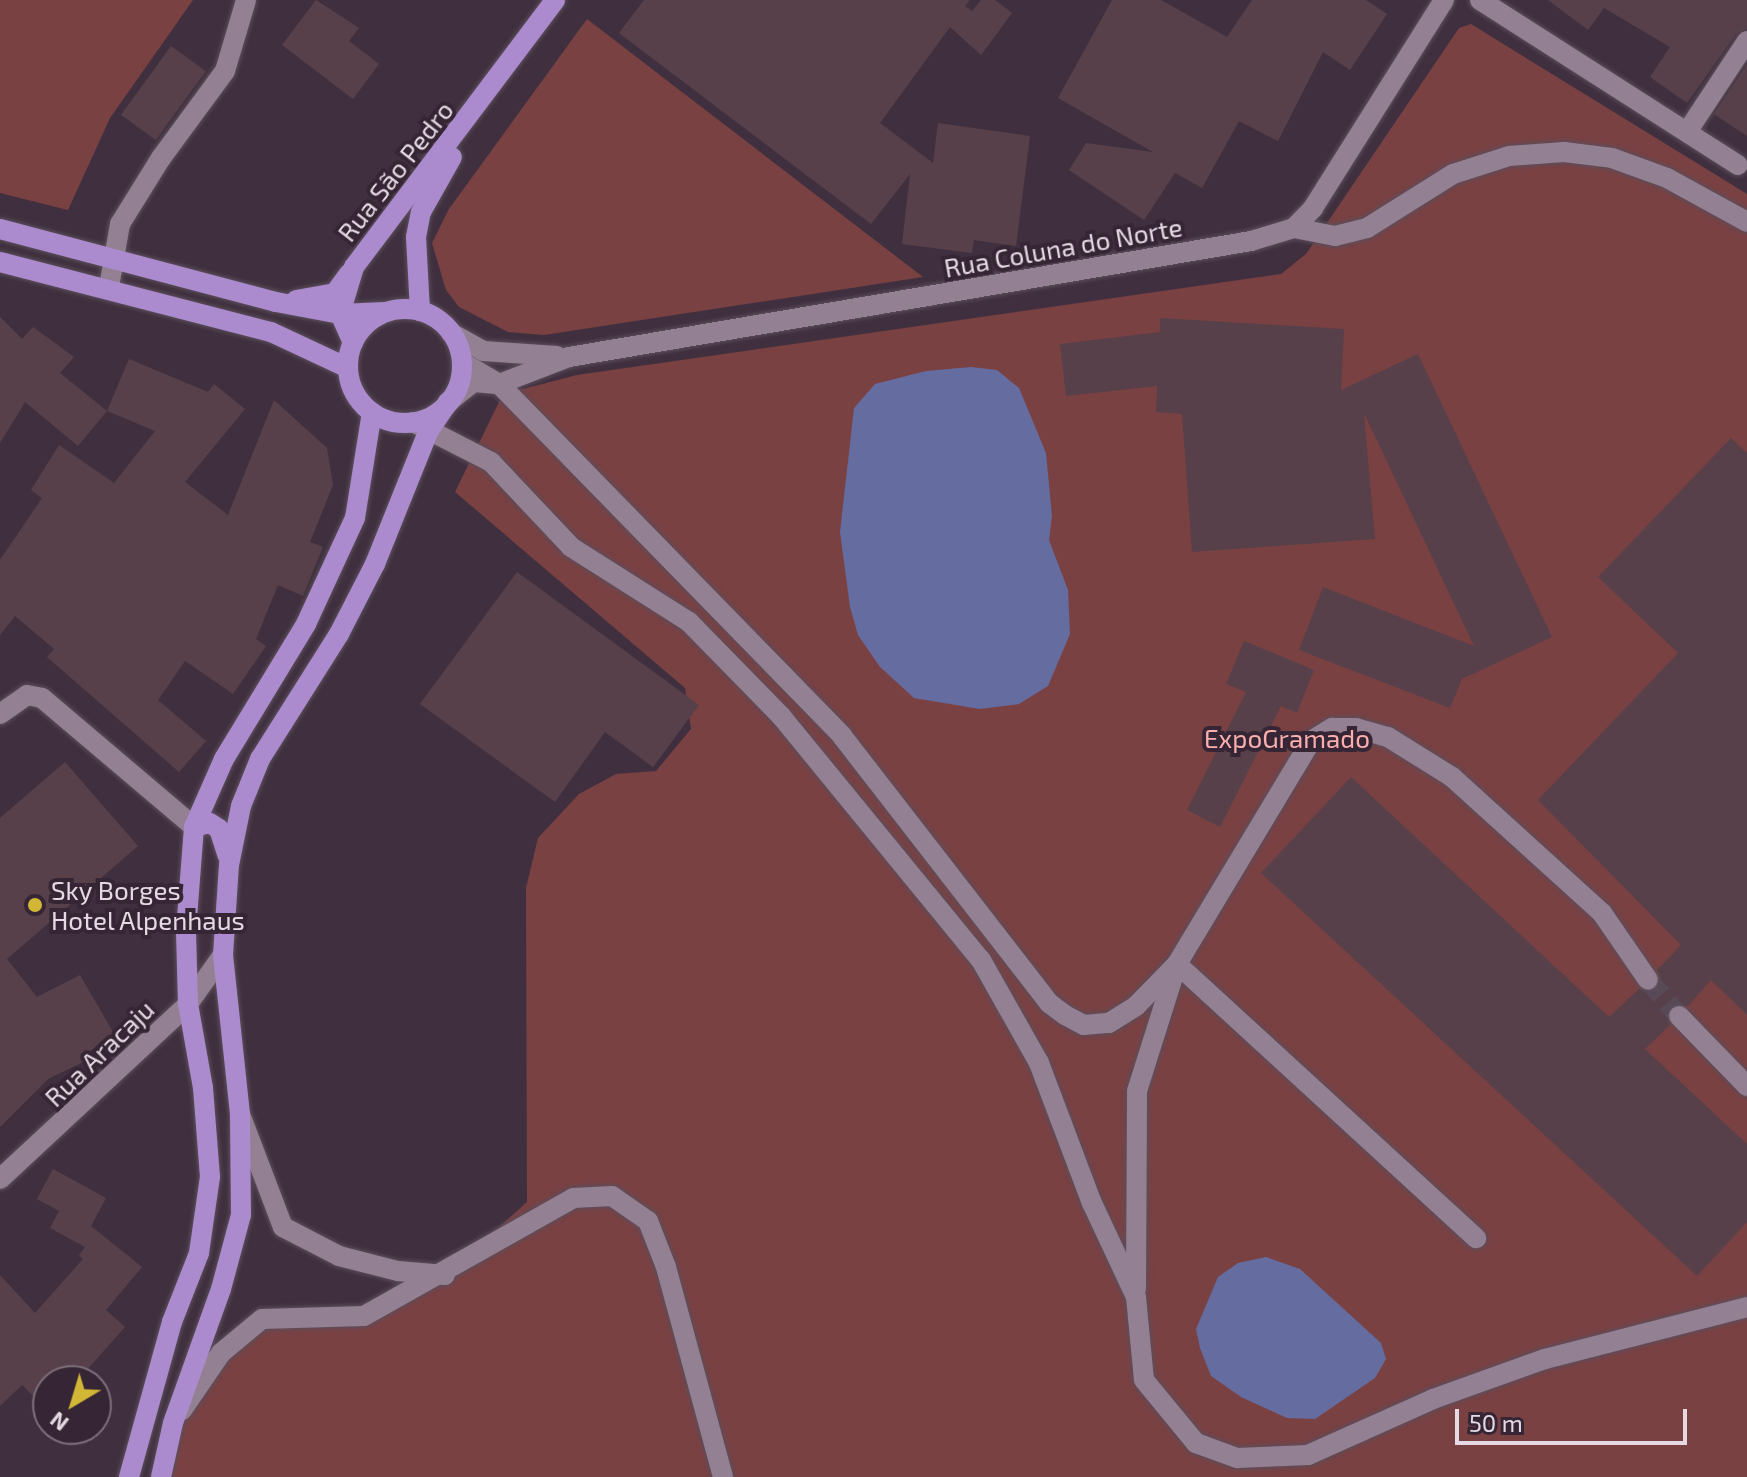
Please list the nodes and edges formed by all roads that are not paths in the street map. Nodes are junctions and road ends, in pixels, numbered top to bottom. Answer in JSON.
{"nodes":[{"id":1,"x":246,"y":0,"type":"edge"},
{"id":2,"x":555,"y":0,"type":"edge"},
{"id":3,"x":1444,"y":0,"type":"edge"},
{"id":4,"x":1480,"y":0,"type":"edge"},
{"id":5,"x":1747,"y":41,"type":"edge"},
{"id":6,"x":497,"y":82,"type":"junction"},
{"id":7,"x":1687,"y":132,"type":"junction"},
{"id":8,"x":1738,"y":165,"type":"dead end"},
{"id":9,"x":1747,"y":222,"type":"edge"},
{"id":10,"x":1294,"y":228,"type":"junction"},
{"id":11,"x":0,"y":229,"type":"edge"},
{"id":12,"x":114,"y":257,"type":"junction"},
{"id":13,"x":0,"y":262,"type":"edge"},
{"id":14,"x":354,"y":267,"type":"junction"},
{"id":15,"x":109,"y":287,"type":"junction"},
{"id":16,"x":276,"y":302,"type":"junction"},
{"id":17,"x":420,"y":311,"type":"junction"},
{"id":18,"x":385,"y":312,"type":"junction"},
{"id":19,"x":340,"y":314,"type":"junction"},
{"id":20,"x":451,"y":333,"type":"junction"},
{"id":21,"x":353,"y":343,"type":"junction"},
{"id":22,"x":569,"y":357,"type":"junction"},
{"id":23,"x":462,"y":362,"type":"junction"},
{"id":24,"x":348,"y":368,"type":"junction"},
{"id":25,"x":499,"y":384,"type":"junction"},
{"id":26,"x":448,"y":402,"type":"junction"},
{"id":27,"x":372,"y":412,"type":"junction"},
{"id":28,"x":421,"y":427,"type":"junction"},
{"id":29,"x":0,"y":714,"type":"edge"},
{"id":30,"x":909,"y":818,"type":"junction"},
{"id":31,"x":194,"y":827,"type":"junction"},
{"id":32,"x":881,"y":836,"type":"junction"},
{"id":33,"x":229,"y":865,"type":"junction"},
{"id":34,"x":223,"y":955,"type":"junction"},
{"id":35,"x":1177,"y":964,"type":"junction"},
{"id":36,"x":1648,"y":980,"type":"tunnel mouth"},
{"id":37,"x":188,"y":1004,"type":"junction"},
{"id":38,"x":1679,"y":1016,"type":"tunnel mouth"},
{"id":39,"x":1747,"y":1086,"type":"edge"},
{"id":40,"x":240,"y":1114,"type":"junction"},
{"id":41,"x":0,"y":1179,"type":"edge"},
{"id":42,"x":1476,"y":1238,"type":"dead end"},
{"id":43,"x":445,"y":1275,"type":"junction"},
{"id":44,"x":1136,"y":1297,"type":"junction"},
{"id":45,"x":1747,"y":1307,"type":"edge"},
{"id":46,"x":173,"y":1423,"type":"junction"},
{"id":47,"x":129,"y":1477,"type":"edge"},
{"id":48,"x":161,"y":1477,"type":"edge"},
{"id":49,"x":723,"y":1477,"type":"edge"}],
"edges":[{"from":1,"to":12,"type":"street"},
{"from":2,"to":6,"type":"main road","name":"Rua São Pedro"},
{"from":3,"to":10,"type":"street"},
{"from":4,"to":7,"type":"street"},
{"from":5,"to":7,"type":"street"},
{"from":6,"to":14,"type":"main road","name":"Rua São Pedro"},
{"from":6,"to":17,"type":"main road","name":"Rua São Pedro"},
{"from":7,"to":8,"type":"street"},
{"from":9,"to":10,"type":"street"},
{"from":10,"to":22,"type":"street","name":"Rua Coluna do Norte"},
{"from":11,"to":12,"type":"main road"},
{"from":12,"to":15,"type":"street"},
{"from":12,"to":16,"type":"main road"},
{"from":13,"to":15,"type":"main road"},
{"from":14,"to":16,"type":"main road"},
{"from":14,"to":19,"type":"main road","name":"Rua São Pedro"},
{"from":15,"to":24,"type":"main road"},
{"from":16,"to":19,"type":"main road"},
{"from":17,"to":18,"type":"main road"},
{"from":17,"to":20,"type":"main road"},
{"from":18,"to":19,"type":"main road"},
{"from":18,"to":21,"type":"main road"},
{"from":19,"to":21,"type":"main road"},
{"from":20,"to":22,"type":"street","name":"Rua Coluna do Norte"},
{"from":20,"to":23,"type":"main road"},
{"from":21,"to":24,"type":"main road"},
{"from":22,"to":25,"type":"street","name":"Rua Coluna do Norte"},
{"from":23,"to":25,"type":"street"},
{"from":23,"to":26,"type":"main road"},
{"from":24,"to":27,"type":"main road"},
{"from":25,"to":26,"type":"street","name":"Rua Coluna do Norte"},
{"from":25,"to":30,"type":"street"},
{"from":26,"to":28,"type":"main road"},
{"from":27,"to":28,"type":"main road"},
{"from":27,"to":31,"type":"main road"},
{"from":28,"to":32,"type":"street"},
{"from":28,"to":33,"type":"main road"},
{"from":29,"to":31,"type":"street"},
{"from":30,"to":32,"type":"street"},
{"from":30,"to":35,"type":"street"},
{"from":31,"to":33,"type":"main road"},
{"from":31,"to":37,"type":"main road"},
{"from":32,"to":44,"type":"street"},
{"from":33,"to":34,"type":"main road"},
{"from":34,"to":37,"type":"street","name":"Rua Aracaju"},
{"from":34,"to":40,"type":"main road"},
{"from":35,"to":36,"type":"street"},
{"from":35,"to":42,"type":"street"},
{"from":35,"to":44,"type":"street"},
{"from":37,"to":41,"type":"street","name":"Rua Aracaju"},
{"from":37,"to":47,"type":"main road"},
{"from":38,"to":39,"type":"street"},
{"from":40,"to":43,"type":"street"},
{"from":40,"to":46,"type":"main road"},
{"from":43,"to":46,"type":"street"},
{"from":43,"to":49,"type":"street"},
{"from":44,"to":45,"type":"street"},
{"from":46,"to":48,"type":"main road"}]}
